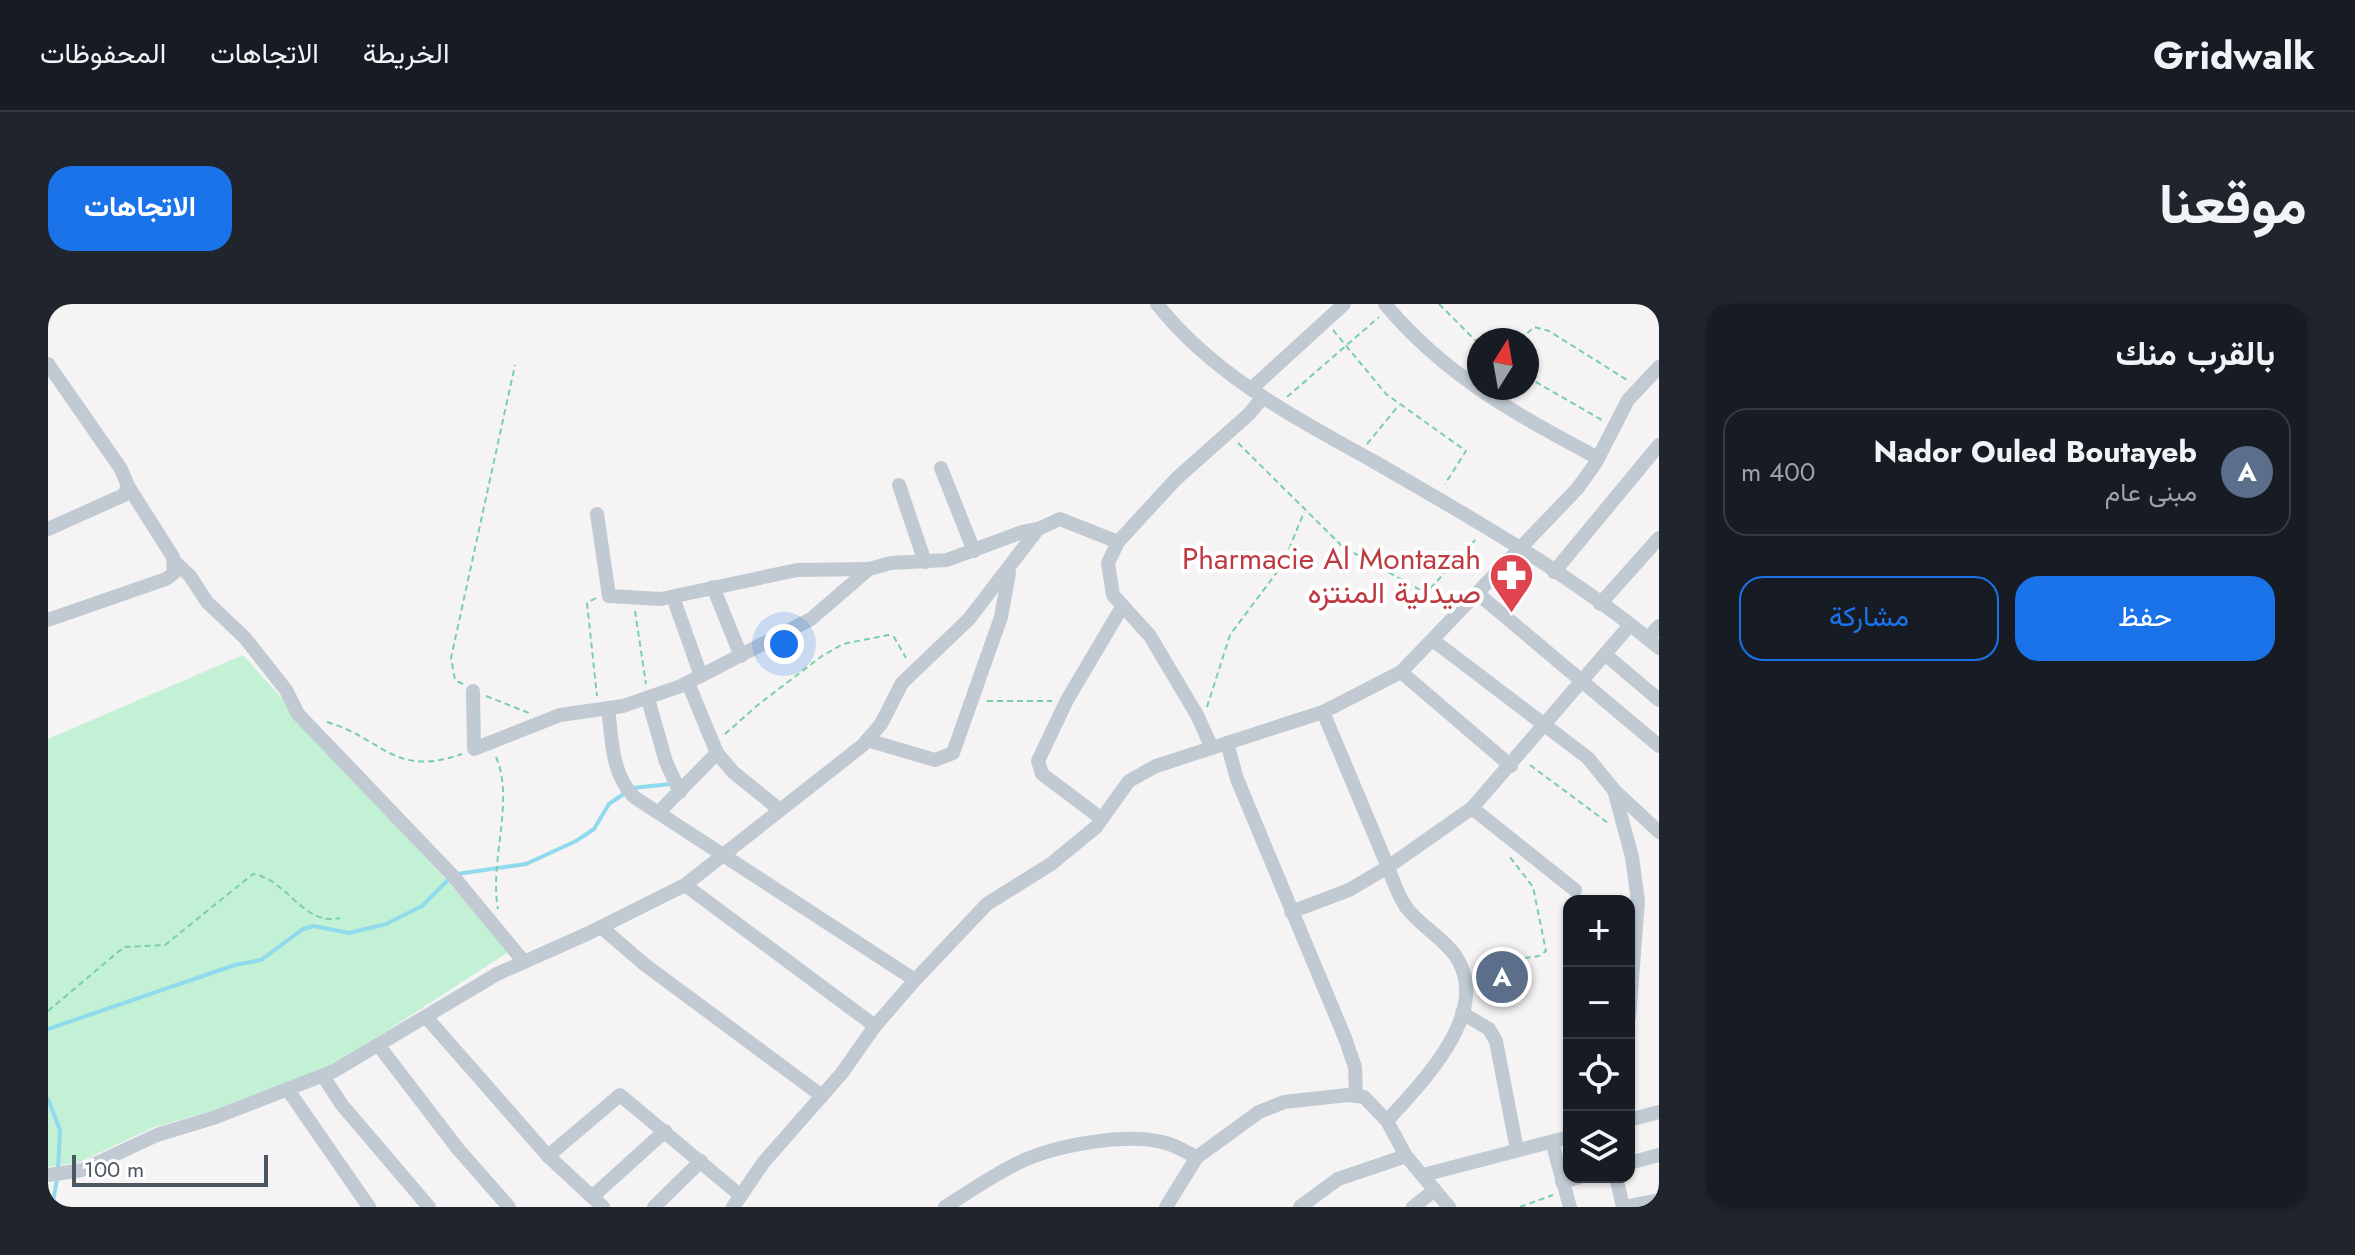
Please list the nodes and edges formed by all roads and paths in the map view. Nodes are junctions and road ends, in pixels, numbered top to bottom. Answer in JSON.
{"nodes":[{"id":1,"x":1157,"y":304,"type":"edge"},
{"id":2,"x":1344,"y":304,"type":"edge"},
{"id":3,"x":1439,"y":304,"type":"edge"},
{"id":4,"x":1387,"y":306,"type":"edge"},
{"id":5,"x":1325,"y":320,"type":"junction"},
{"id":6,"x":1539,"y":328,"type":"edge"},
{"id":7,"x":1467,"y":332,"type":"edge"},
{"id":8,"x":1346,"y":346,"type":"junction"},
{"id":9,"x":48,"y":364,"type":"edge"},
{"id":10,"x":515,"y":365,"type":"dead end"},
{"id":11,"x":1659,"y":367,"type":"edge"},
{"id":12,"x":1539,"y":384,"type":"edge"},
{"id":13,"x":1639,"y":388,"type":"junction"},
{"id":14,"x":1257,"y":393,"type":"junction"},
{"id":15,"x":1399,"y":404,"type":"junction"},
{"id":16,"x":1276,"y":406,"type":"junction"},
{"id":17,"x":1613,"y":426,"type":"junction"},
{"id":18,"x":1227,"y":432,"type":"junction"},
{"id":19,"x":1659,"y":445,"type":"edge"},
{"id":20,"x":1359,"y":454,"type":"junction"},
{"id":21,"x":1598,"y":458,"type":"junction"},
{"id":22,"x":941,"y":468,"type":"dead end"},
{"id":23,"x":899,"y":485,"type":"dead end"},
{"id":24,"x":128,"y":486,"type":"junction"},
{"id":25,"x":1434,"y":499,"type":"junction"},
{"id":26,"x":1304,"y":511,"type":"junction"},
{"id":27,"x":597,"y":514,"type":"dead end"},
{"id":28,"x":48,"y":529,"type":"edge"},
{"id":29,"x":1038,"y":529,"type":"junction"},
{"id":30,"x":1484,"y":529,"type":"junction"},
{"id":31,"x":1659,"y":538,"type":"edge"},
{"id":32,"x":1118,"y":542,"type":"junction"},
{"id":33,"x":1521,"y":550,"type":"junction"},
{"id":34,"x":974,"y":551,"type":"junction"},
{"id":35,"x":174,"y":561,"type":"junction"},
{"id":36,"x":925,"y":562,"type":"junction"},
{"id":37,"x":1010,"y":568,"type":"junction"},
{"id":38,"x":869,"y":569,"type":"junction"},
{"id":39,"x":1554,"y":572,"type":"junction"},
{"id":40,"x":713,"y":587,"type":"junction"},
{"id":41,"x":1426,"y":593,"type":"junction"},
{"id":42,"x":1477,"y":593,"type":"junction"},
{"id":43,"x":609,"y":596,"type":"junction"},
{"id":44,"x":673,"y":597,"type":"junction"},
{"id":45,"x":633,"y":598,"type":"junction"},
{"id":46,"x":1600,"y":604,"type":"junction"},
{"id":47,"x":1122,"y":607,"type":"junction"},
{"id":48,"x":1456,"y":615,"type":"junction"},
{"id":49,"x":48,"y":620,"type":"edge"},
{"id":50,"x":1630,"y":625,"type":"junction"},
{"id":51,"x":1659,"y":626,"type":"edge"},
{"id":52,"x":1434,"y":641,"type":"junction"},
{"id":53,"x":1653,"y":643,"type":"edge"},
{"id":54,"x":741,"y":656,"type":"junction"},
{"id":55,"x":1607,"y":656,"type":"junction"},
{"id":56,"x":1401,"y":672,"type":"junction"},
{"id":57,"x":912,"y":673,"type":"junction"},
{"id":58,"x":694,"y":679,"type":"junction"},
{"id":59,"x":1582,"y":682,"type":"junction"},
{"id":60,"x":473,"y":691,"type":"junction"},
{"id":61,"x":648,"y":699,"type":"junction"},
{"id":62,"x":1067,"y":700,"type":"junction"},
{"id":63,"x":1659,"y":700,"type":"edge"},
{"id":64,"x":974,"y":701,"type":"junction"},
{"id":65,"x":603,"y":708,"type":"junction"},
{"id":66,"x":1323,"y":712,"type":"junction"},
{"id":67,"x":1197,"y":715,"type":"junction"},
{"id":68,"x":545,"y":720,"type":"junction"},
{"id":69,"x":324,"y":722,"type":"dead end"},
{"id":70,"x":1545,"y":726,"type":"junction"},
{"id":71,"x":867,"y":740,"type":"junction"},
{"id":72,"x":489,"y":741,"type":"junction"},
{"id":73,"x":1227,"y":743,"type":"junction"},
{"id":74,"x":1659,"y":746,"type":"edge"},
{"id":75,"x":1212,"y":748,"type":"junction"},
{"id":76,"x":474,"y":749,"type":"junction"},
{"id":77,"x":716,"y":751,"type":"junction"},
{"id":78,"x":1515,"y":761,"type":"junction"},
{"id":79,"x":1614,"y":790,"type":"junction"},
{"id":80,"x":680,"y":792,"type":"junction"},
{"id":81,"x":1472,"y":808,"type":"junction"},
{"id":82,"x":780,"y":810,"type":"junction"},
{"id":83,"x":659,"y":812,"type":"junction"},
{"id":84,"x":1102,"y":819,"type":"junction"},
{"id":85,"x":1659,"y":832,"type":"edge"},
{"id":86,"x":1625,"y":836,"type":"junction"},
{"id":87,"x":725,"y":854,"type":"junction"},
{"id":88,"x":1507,"y":855,"type":"dead end"},
{"id":89,"x":1388,"y":867,"type":"junction"},
{"id":90,"x":685,"y":885,"type":"junction"},
{"id":91,"x":1575,"y":890,"type":"dead end"},
{"id":92,"x":1291,"y":912,"type":"junction"},
{"id":93,"x":340,"y":918,"type":"dead end"},
{"id":94,"x":497,"y":926,"type":"junction"},
{"id":95,"x":601,"y":927,"type":"junction"},
{"id":96,"x":524,"y":962,"type":"junction"},
{"id":97,"x":1633,"y":967,"type":"edge"},
{"id":98,"x":1462,"y":968,"type":"junction"},
{"id":99,"x":915,"y":980,"type":"junction"},
{"id":100,"x":48,"y":1011,"type":"edge"},
{"id":101,"x":1462,"y":1013,"type":"junction"},
{"id":102,"x":426,"y":1017,"type":"junction"},
{"id":103,"x":875,"y":1026,"type":"junction"},
{"id":104,"x":379,"y":1046,"type":"junction"},
{"id":105,"x":323,"y":1076,"type":"junction"},
{"id":106,"x":288,"y":1090,"type":"junction"},
{"id":107,"x":1356,"y":1095,"type":"junction"},
{"id":108,"x":822,"y":1096,"type":"junction"},
{"id":109,"x":1659,"y":1112,"type":"edge"},
{"id":110,"x":1635,"y":1118,"type":"edge"},
{"id":111,"x":1387,"y":1121,"type":"junction"},
{"id":112,"x":665,"y":1131,"type":"junction"},
{"id":113,"x":1563,"y":1139,"type":"edge"},
{"id":114,"x":1552,"y":1142,"type":"junction"},
{"id":115,"x":1517,"y":1150,"type":"junction"},
{"id":116,"x":1659,"y":1155,"type":"edge"},
{"id":117,"x":548,"y":1156,"type":"junction"},
{"id":118,"x":1406,"y":1156,"type":"junction"},
{"id":119,"x":1197,"y":1157,"type":"junction"},
{"id":120,"x":701,"y":1161,"type":"junction"},
{"id":121,"x":1635,"y":1161,"type":"edge"},
{"id":122,"x":48,"y":1175,"type":"edge"},
{"id":123,"x":1423,"y":1175,"type":"junction"},
{"id":124,"x":1570,"y":1183,"type":"edge"},
{"id":125,"x":1617,"y":1183,"type":"edge"},
{"id":126,"x":1563,"y":1187,"type":"junction"},
{"id":127,"x":1435,"y":1190,"type":"junction"},
{"id":128,"x":1659,"y":1200,"type":"edge"},
{"id":129,"x":737,"y":1201,"type":"edge"},
{"id":130,"x":597,"y":1202,"type":"edge"},
{"id":131,"x":1317,"y":1202,"type":"edge"},
{"id":132,"x":369,"y":1207,"type":"edge"},
{"id":133,"x":429,"y":1207,"type":"edge"},
{"id":134,"x":509,"y":1207,"type":"edge"},
{"id":135,"x":654,"y":1207,"type":"edge"},
{"id":136,"x":945,"y":1207,"type":"edge"},
{"id":137,"x":1166,"y":1207,"type":"edge"},
{"id":138,"x":1300,"y":1207,"type":"edge"},
{"id":139,"x":1413,"y":1207,"type":"edge"},
{"id":140,"x":1449,"y":1207,"type":"edge"},
{"id":141,"x":1520,"y":1207,"type":"edge"},
{"id":142,"x":1570,"y":1207,"type":"edge"},
{"id":143,"x":1623,"y":1207,"type":"edge"}],
"edges":[{"from":1,"to":14,"type":"street"},
{"from":2,"to":5,"type":"street"},
{"from":3,"to":7,"type":"path"},
{"from":4,"to":8,"type":"path"},
{"from":4,"to":21,"type":"street"},
{"from":5,"to":8,"type":"path"},
{"from":5,"to":14,"type":"street"},
{"from":6,"to":13,"type":"path"},
{"from":8,"to":15,"type":"path"},
{"from":8,"to":16,"type":"path"},
{"from":9,"to":24,"type":"street"},
{"from":10,"to":60,"type":"path"},
{"from":11,"to":13,"type":"street"},
{"from":12,"to":17,"type":"path"},
{"from":13,"to":17,"type":"street"},
{"from":14,"to":16,"type":"street"},
{"from":14,"to":18,"type":"street"},
{"from":15,"to":20,"type":"path"},
{"from":15,"to":25,"type":"path"},
{"from":16,"to":20,"type":"street"},
{"from":17,"to":21,"type":"street"},
{"from":18,"to":26,"type":"path"},
{"from":18,"to":32,"type":"street"},
{"from":19,"to":39,"type":"street"},
{"from":20,"to":25,"type":"street"},
{"from":21,"to":33,"type":"street"},
{"from":22,"to":34,"type":"street"},
{"from":23,"to":36,"type":"street"},
{"from":24,"to":28,"type":"street"},
{"from":24,"to":35,"type":"street"},
{"from":25,"to":30,"type":"street"},
{"from":26,"to":41,"type":"path"},
{"from":26,"to":67,"type":"path"},
{"from":27,"to":43,"type":"street"},
{"from":29,"to":32,"type":"street"},
{"from":29,"to":34,"type":"street"},
{"from":29,"to":37,"type":"street"},
{"from":30,"to":33,"type":"street"},
{"from":30,"to":41,"type":"path"},
{"from":31,"to":46,"type":"street"},
{"from":32,"to":47,"type":"street"},
{"from":33,"to":39,"type":"street"},
{"from":33,"to":42,"type":"street"},
{"from":34,"to":36,"type":"street"},
{"from":35,"to":49,"type":"street"},
{"from":35,"to":94,"type":"street"},
{"from":36,"to":38,"type":"street"},
{"from":37,"to":57,"type":"street"},
{"from":37,"to":64,"type":"street"},
{"from":38,"to":40,"type":"street"},
{"from":38,"to":54,"type":"street"},
{"from":39,"to":46,"type":"street"},
{"from":40,"to":44,"type":"street"},
{"from":40,"to":54,"type":"street"},
{"from":41,"to":48,"type":"path"},
{"from":42,"to":48,"type":"street"},
{"from":42,"to":59,"type":"street"},
{"from":43,"to":45,"type":"street"},
{"from":43,"to":65,"type":"path"},
{"from":44,"to":45,"type":"street"},
{"from":44,"to":58,"type":"street"},
{"from":45,"to":61,"type":"path"},
{"from":46,"to":50,"type":"street"},
{"from":47,"to":62,"type":"street"},
{"from":47,"to":67,"type":"street"},
{"from":48,"to":52,"type":"street"},
{"from":50,"to":53,"type":"street"},
{"from":50,"to":55,"type":"street"},
{"from":51,"to":53,"type":"street"},
{"from":52,"to":56,"type":"street"},
{"from":52,"to":70,"type":"street"},
{"from":54,"to":58,"type":"street"},
{"from":55,"to":59,"type":"street"},
{"from":55,"to":63,"type":"street"},
{"from":56,"to":66,"type":"street"},
{"from":56,"to":78,"type":"street"},
{"from":57,"to":71,"type":"street"},
{"from":57,"to":77,"type":"path"},
{"from":58,"to":61,"type":"street"},
{"from":58,"to":77,"type":"street"},
{"from":59,"to":70,"type":"street"},
{"from":59,"to":74,"type":"street"},
{"from":60,"to":68,"type":"path"},
{"from":60,"to":76,"type":"street"},
{"from":61,"to":65,"type":"street"},
{"from":61,"to":80,"type":"street"},
{"from":62,"to":64,"type":"path"},
{"from":62,"to":84,"type":"street"},
{"from":64,"to":71,"type":"street"},
{"from":65,"to":68,"type":"street"},
{"from":65,"to":83,"type":"street"},
{"from":66,"to":73,"type":"street"},
{"from":66,"to":89,"type":"street"},
{"from":67,"to":75,"type":"street"},
{"from":68,"to":72,"type":"street"},
{"from":69,"to":76,"type":"path"},
{"from":70,"to":78,"type":"street"},
{"from":70,"to":79,"type":"street"},
{"from":71,"to":82,"type":"street"},
{"from":72,"to":76,"type":"street"},
{"from":72,"to":94,"type":"path"},
{"from":73,"to":75,"type":"street"},
{"from":73,"to":92,"type":"street"},
{"from":75,"to":84,"type":"street"},
{"from":77,"to":80,"type":"street"},
{"from":77,"to":82,"type":"street"},
{"from":78,"to":81,"type":"street"},
{"from":78,"to":86,"type":"path"},
{"from":79,"to":85,"type":"street"},
{"from":79,"to":86,"type":"street"},
{"from":80,"to":83,"type":"street"},
{"from":81,"to":89,"type":"street"},
{"from":81,"to":91,"type":"street"},
{"from":82,"to":87,"type":"street"},
{"from":83,"to":87,"type":"street"},
{"from":84,"to":99,"type":"street"},
{"from":86,"to":97,"type":"street"},
{"from":87,"to":90,"type":"street"},
{"from":87,"to":99,"type":"street"},
{"from":88,"to":98,"type":"path"},
{"from":89,"to":92,"type":"street"},
{"from":89,"to":98,"type":"street"},
{"from":90,"to":95,"type":"street"},
{"from":90,"to":103,"type":"street"},
{"from":92,"to":107,"type":"street"},
{"from":93,"to":100,"type":"path"},
{"from":94,"to":96,"type":"street"},
{"from":95,"to":96,"type":"street"},
{"from":95,"to":108,"type":"street"},
{"from":96,"to":102,"type":"street"},
{"from":98,"to":101,"type":"street"},
{"from":99,"to":103,"type":"street"},
{"from":101,"to":111,"type":"street"},
{"from":101,"to":115,"type":"street"},
{"from":102,"to":104,"type":"street"},
{"from":102,"to":117,"type":"street"},
{"from":103,"to":108,"type":"street"},
{"from":104,"to":105,"type":"street"},
{"from":104,"to":134,"type":"street"},
{"from":105,"to":106,"type":"street"},
{"from":105,"to":133,"type":"street"},
{"from":106,"to":122,"type":"street"},
{"from":106,"to":132,"type":"street"},
{"from":107,"to":111,"type":"street"},
{"from":107,"to":119,"type":"street"},
{"from":108,"to":129,"type":"street"},
{"from":109,"to":110,"type":"street"},
{"from":111,"to":118,"type":"street"},
{"from":112,"to":117,"type":"street"},
{"from":112,"to":120,"type":"street"},
{"from":112,"to":130,"type":"street"},
{"from":113,"to":114,"type":"street"},
{"from":114,"to":115,"type":"street"},
{"from":114,"to":126,"type":"street"},
{"from":115,"to":123,"type":"street"},
{"from":116,"to":121,"type":"street"},
{"from":117,"to":130,"type":"street"},
{"from":118,"to":123,"type":"street"},
{"from":118,"to":131,"type":"street"},
{"from":119,"to":136,"type":"street"},
{"from":119,"to":137,"type":"street"},
{"from":120,"to":129,"type":"street"},
{"from":120,"to":135,"type":"street"},
{"from":123,"to":127,"type":"street"},
{"from":124,"to":126,"type":"street"},
{"from":125,"to":143,"type":"street"},
{"from":126,"to":141,"type":"path"},
{"from":126,"to":142,"type":"street"},
{"from":127,"to":139,"type":"street"},
{"from":127,"to":140,"type":"street"},
{"from":128,"to":143,"type":"street"},
{"from":131,"to":138,"type":"street"}]}
